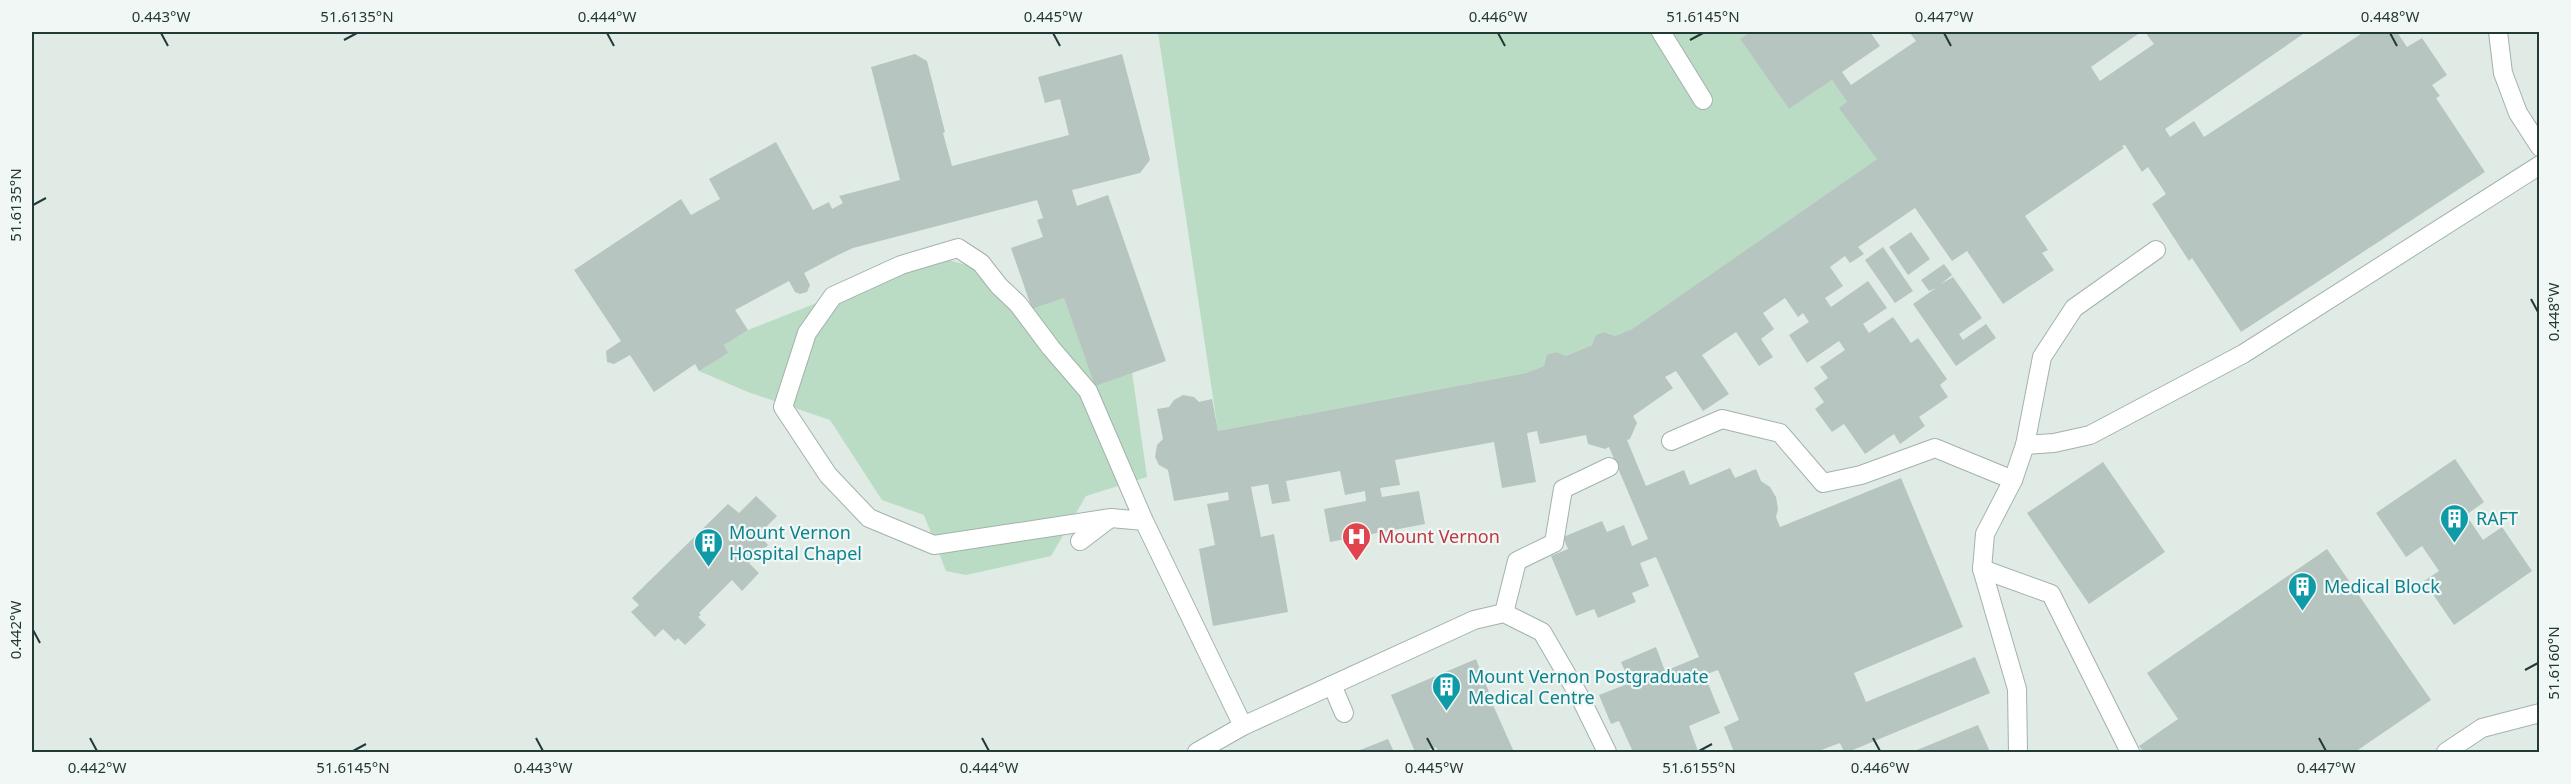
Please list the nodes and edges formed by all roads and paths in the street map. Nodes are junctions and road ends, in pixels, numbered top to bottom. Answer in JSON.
{"nodes":[{"id":1,"x":1661,"y":32,"type":"edge"},
{"id":2,"x":2498,"y":32,"type":"edge"},
{"id":3,"x":1703,"y":100,"type":"dead end"},
{"id":4,"x":2540,"y":147,"type":"edge"},
{"id":5,"x":2540,"y":165,"type":"edge"},
{"id":6,"x":2156,"y":250,"type":"dead end"},
{"id":7,"x":1671,"y":441,"type":"dead end"},
{"id":8,"x":2025,"y":445,"type":"junction"},
{"id":9,"x":1609,"y":467,"type":"dead end"},
{"id":10,"x":2013,"y":480,"type":"junction"},
{"id":11,"x":1111,"y":518,"type":"junction"},
{"id":12,"x":1144,"y":521,"type":"junction"},
{"id":13,"x":1080,"y":541,"type":"dead end"},
{"id":14,"x":1982,"y":569,"type":"junction"},
{"id":15,"x":1504,"y":613,"type":"junction"},
{"id":16,"x":1332,"y":685,"type":"junction"},
{"id":17,"x":2540,"y":712,"type":"edge"},
{"id":18,"x":1344,"y":713,"type":"dead end"},
{"id":19,"x":1243,"y":726,"type":"junction"},
{"id":20,"x":1208,"y":749,"type":"edge"},
{"id":21,"x":1607,"y":753,"type":"edge"},
{"id":22,"x":2018,"y":753,"type":"edge"},
{"id":23,"x":2130,"y":753,"type":"edge"},
{"id":24,"x":2446,"y":753,"type":"edge"}],
"edges":[{"from":1,"to":3,"type":"lane"},
{"from":2,"to":4,"type":"lane"},
{"from":5,"to":8,"type":"lane"},
{"from":6,"to":8,"type":"lane"},
{"from":7,"to":10,"type":"lane"},
{"from":8,"to":10,"type":"lane"},
{"from":9,"to":15,"type":"lane"},
{"from":10,"to":14,"type":"lane"},
{"from":11,"to":12,"type":"lane"},
{"from":11,"to":12,"type":"lane"},
{"from":11,"to":13,"type":"lane"},
{"from":12,"to":19,"type":"lane"},
{"from":14,"to":22,"type":"lane"},
{"from":14,"to":23,"type":"lane"},
{"from":15,"to":16,"type":"lane"},
{"from":15,"to":21,"type":"lane"},
{"from":16,"to":18,"type":"lane"},
{"from":16,"to":19,"type":"lane"},
{"from":17,"to":24,"type":"lane"},
{"from":19,"to":20,"type":"lane"}]}
